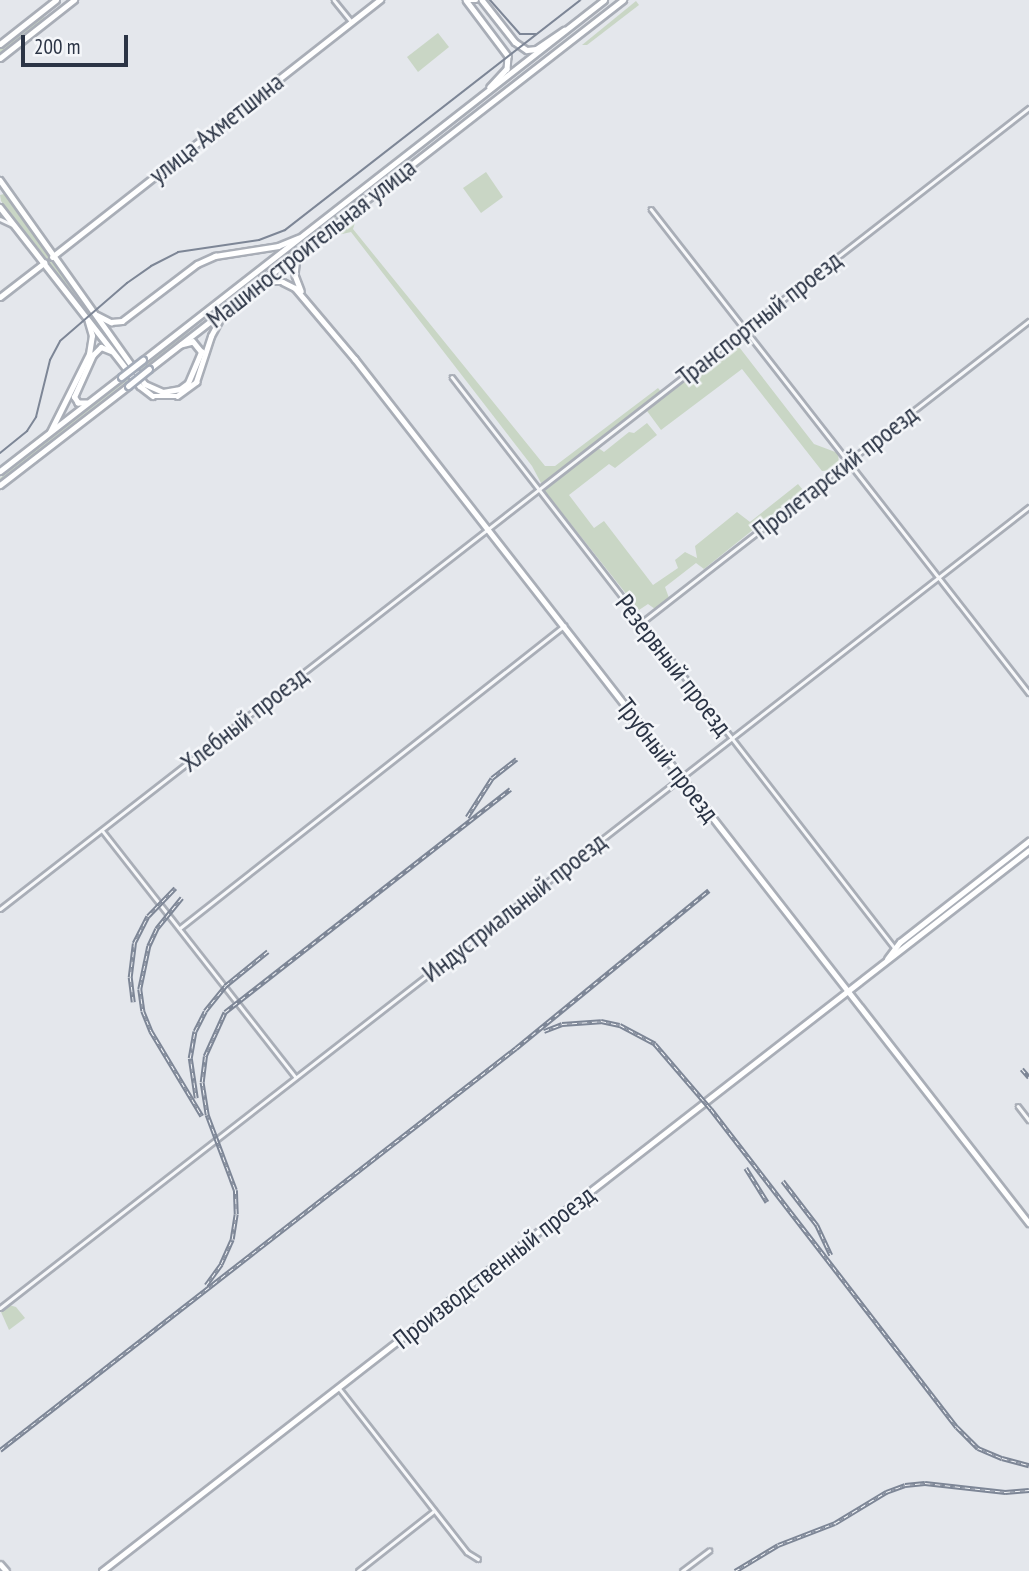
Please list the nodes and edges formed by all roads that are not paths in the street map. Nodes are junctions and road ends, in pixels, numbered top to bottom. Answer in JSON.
{"nodes":[{"id":1,"x":56,"y":0,"type":"edge"},
{"id":2,"x":74,"y":0,"type":"edge"},
{"id":3,"x":334,"y":0,"type":"edge"},
{"id":4,"x":380,"y":0,"type":"edge"},
{"id":5,"x":467,"y":0,"type":"edge"},
{"id":6,"x":476,"y":0,"type":"edge"},
{"id":7,"x":482,"y":0,"type":"edge"},
{"id":8,"x":604,"y":0,"type":"edge"},
{"id":9,"x":611,"y":0,"type":"edge"},
{"id":10,"x":623,"y":0,"type":"edge"},
{"id":11,"x":41,"y":12,"type":"junction"},
{"id":12,"x":588,"y":12,"type":"junction"},
{"id":13,"x":597,"y":20,"type":"junction"},
{"id":14,"x":46,"y":22,"type":"junction"},
{"id":15,"x":352,"y":22,"type":"junction"},
{"id":16,"x":502,"y":26,"type":"junction"},
{"id":17,"x":568,"y":28,"type":"junction"},
{"id":18,"x":492,"y":33,"type":"junction"},
{"id":19,"x":0,"y":44,"type":"edge"},
{"id":20,"x":0,"y":58,"type":"edge"},
{"id":21,"x":488,"y":91,"type":"junction"},
{"id":22,"x":1029,"y":108,"type":"edge"},
{"id":23,"x":410,"y":151,"type":"junction"},
{"id":24,"x":418,"y":160,"type":"junction"},
{"id":25,"x":384,"y":172,"type":"junction"},
{"id":26,"x":0,"y":180,"type":"edge"},
{"id":27,"x":390,"y":181,"type":"junction"},
{"id":28,"x":0,"y":192,"type":"edge"},
{"id":29,"x":10,"y":195,"type":"junction"},
{"id":30,"x":0,"y":207,"type":"edge"},
{"id":31,"x":651,"y":209,"type":"dead end"},
{"id":32,"x":0,"y":219,"type":"edge"},
{"id":33,"x":16,"y":227,"type":"junction"},
{"id":34,"x":302,"y":236,"type":"junction"},
{"id":35,"x":297,"y":254,"type":"junction"},
{"id":36,"x":52,"y":257,"type":"junction"},
{"id":37,"x":44,"y":263,"type":"junction"},
{"id":38,"x":261,"y":282,"type":"junction"},
{"id":39,"x":77,"y":290,"type":"junction"},
{"id":40,"x":69,"y":295,"type":"junction"},
{"id":41,"x":0,"y":297,"type":"edge"},
{"id":42,"x":305,"y":298,"type":"junction"},
{"id":43,"x":227,"y":309,"type":"junction"},
{"id":44,"x":83,"y":312,"type":"junction"},
{"id":45,"x":205,"y":312,"type":"junction"},
{"id":46,"x":94,"y":313,"type":"junction"},
{"id":47,"x":211,"y":321,"type":"junction"},
{"id":48,"x":1029,"y":321,"type":"edge"},
{"id":49,"x":744,"y":329,"type":"junction"},
{"id":50,"x":180,"y":345,"type":"junction"},
{"id":51,"x":115,"y":354,"type":"junction"},
{"id":52,"x":452,"y":377,"type":"dead end"},
{"id":53,"x":88,"y":403,"type":"junction"},
{"id":54,"x":50,"y":433,"type":"junction"},
{"id":55,"x":849,"y":462,"type":"junction"},
{"id":56,"x":0,"y":471,"type":"edge"},
{"id":57,"x":0,"y":485,"type":"edge"},
{"id":58,"x":539,"y":489,"type":"junction"},
{"id":59,"x":1029,"y":507,"type":"edge"},
{"id":60,"x":488,"y":529,"type":"junction"},
{"id":61,"x":939,"y":577,"type":"junction"},
{"id":62,"x":641,"y":623,"type":"junction"},
{"id":63,"x":564,"y":626,"type":"junction"},
{"id":64,"x":1029,"y":693,"type":"edge"},
{"id":65,"x":731,"y":739,"type":"junction"},
{"id":66,"x":681,"y":778,"type":"junction"},
{"id":67,"x":102,"y":830,"type":"junction"},
{"id":68,"x":1029,"y":841,"type":"edge"},
{"id":69,"x":1029,"y":850,"type":"edge"},
{"id":70,"x":962,"y":894,"type":"junction"},
{"id":71,"x":966,"y":899,"type":"junction"},
{"id":72,"x":0,"y":909,"type":"edge"},
{"id":73,"x":180,"y":928,"type":"junction"},
{"id":74,"x":897,"y":950,"type":"junction"},
{"id":75,"x":848,"y":991,"type":"junction"},
{"id":76,"x":296,"y":1077,"type":"junction"},
{"id":77,"x":1018,"y":1107,"type":"dead end"},
{"id":78,"x":1029,"y":1120,"type":"edge"},
{"id":79,"x":1029,"y":1223,"type":"edge"},
{"id":80,"x":0,"y":1307,"type":"edge"},
{"id":81,"x":339,"y":1388,"type":"junction"},
{"id":82,"x":434,"y":1511,"type":"junction"},
{"id":83,"x":709,"y":1551,"type":"dead end"},
{"id":84,"x":478,"y":1559,"type":"dead end"},
{"id":85,"x":0,"y":1564,"type":"edge"},
{"id":86,"x":6,"y":1571,"type":"edge"},
{"id":87,"x":102,"y":1571,"type":"edge"},
{"id":88,"x":358,"y":1571,"type":"edge"},
{"id":89,"x":682,"y":1571,"type":"edge"}],
"edges":[{"from":1,"to":11,"type":"street"},
{"from":2,"to":14,"type":"street"},
{"from":3,"to":15,"type":"street"},
{"from":4,"to":15,"type":"street","name":"улица Ахметшина"},
{"from":5,"to":6,"type":"street"},
{"from":5,"to":18,"type":"street"},
{"from":7,"to":16,"type":"street"},
{"from":8,"to":12,"type":"main road","name":"Машиностроительная улица"},
{"from":9,"to":10,"type":"main road"},
{"from":10,"to":13,"type":"main road","name":"Машиностроительная улица"},
{"from":11,"to":14,"type":"street"},
{"from":11,"to":19,"type":"street"},
{"from":12,"to":13,"type":"main road"},
{"from":12,"to":17,"type":"main road","name":"Машиностроительная улица"},
{"from":13,"to":24,"type":"main road","name":"Машиностроительная улица"},
{"from":14,"to":20,"type":"street"},
{"from":15,"to":36,"type":"street","name":"улица Ахметшина"},
{"from":16,"to":17,"type":"street"},
{"from":16,"to":18,"type":"street"},
{"from":17,"to":21,"type":"main road","name":"Машиностроительная улица"},
{"from":18,"to":21,"type":"street"},
{"from":21,"to":23,"type":"main road","name":"Машиностроительная улица"},
{"from":22,"to":49,"type":"street","name":"Транспортный проезд"},
{"from":23,"to":24,"type":"main road"},
{"from":23,"to":25,"type":"main road","name":"Машиностроительная улица"},
{"from":24,"to":27,"type":"main road","name":"Машиностроительная улица"},
{"from":25,"to":27,"type":"main road"},
{"from":25,"to":34,"type":"main road","name":"Машиностроительная улица"},
{"from":26,"to":29,"type":"street"},
{"from":27,"to":35,"type":"main road","name":"Машиностроительная улица"},
{"from":28,"to":29,"type":"street"},
{"from":29,"to":36,"type":"street"},
{"from":30,"to":33,"type":"street"},
{"from":31,"to":49,"type":"street"},
{"from":32,"to":33,"type":"street"},
{"from":33,"to":37,"type":"street"},
{"from":34,"to":45,"type":"main road","name":"Машиностроительная улица"},
{"from":34,"to":46,"type":"street"},
{"from":35,"to":38,"type":"main road","name":"Машиностроительная улица"},
{"from":35,"to":42,"type":"street"},
{"from":36,"to":39,"type":"street"},
{"from":37,"to":40,"type":"street"},
{"from":37,"to":41,"type":"street"},
{"from":38,"to":42,"type":"street"},
{"from":38,"to":43,"type":"main road","name":"Машиностроительная улица"},
{"from":39,"to":40,"type":"street"},
{"from":39,"to":46,"type":"street"},
{"from":40,"to":44,"type":"street"},
{"from":42,"to":60,"type":"street","name":"Трубный проезд"},
{"from":43,"to":47,"type":"main road","name":"Машиностроительная улица"},
{"from":43,"to":51,"type":"street"},
{"from":44,"to":51,"type":"street"},
{"from":44,"to":54,"type":"street"},
{"from":45,"to":47,"type":"main road"},
{"from":45,"to":53,"type":"main road","name":"Машиностроительная улица","bridge":true},
{"from":46,"to":50,"type":"street"},
{"from":47,"to":50,"type":"main road","name":"Машиностроительная улица"},
{"from":48,"to":55,"type":"street","name":"Пролетарский проезд"},
{"from":49,"to":55,"type":"street"},
{"from":49,"to":58,"type":"street","name":"Транспортный проезд"},
{"from":50,"to":57,"type":"main road","name":"Машиностроительная улица","bridge":true},
{"from":51,"to":53,"type":"street"},
{"from":52,"to":58,"type":"street","name":"Резервный проезд"},
{"from":53,"to":54,"type":"main road","name":"Машиностроительная улица"},
{"from":54,"to":56,"type":"main road","name":"Машиностроительная улица"},
{"from":55,"to":61,"type":"street"},
{"from":55,"to":62,"type":"street","name":"Пролетарский проезд"},
{"from":58,"to":60,"type":"street","name":"Транспортный проезд"},
{"from":58,"to":62,"type":"street","name":"Резервный проезд"},
{"from":59,"to":61,"type":"street","name":"Индустриальный проезд"},
{"from":60,"to":63,"type":"street","name":"Трубный проезд"},
{"from":60,"to":67,"type":"street","name":"Хлебный проезд"},
{"from":61,"to":64,"type":"street"},
{"from":61,"to":65,"type":"street","name":"Индустриальный проезд"},
{"from":62,"to":65,"type":"street","name":"Резервный проезд"},
{"from":63,"to":66,"type":"street","name":"Трубный проезд"},
{"from":63,"to":73,"type":"street"},
{"from":65,"to":66,"type":"street","name":"Индустриальный проезд"},
{"from":65,"to":74,"type":"street","name":"Резервный проезд"},
{"from":66,"to":75,"type":"street","name":"Трубный проезд"},
{"from":66,"to":76,"type":"street","name":"Индустриальный проезд"},
{"from":67,"to":72,"type":"street","name":"Хлебный проезд"},
{"from":67,"to":73,"type":"street"},
{"from":68,"to":70,"type":"street","name":"Производственный проезд"},
{"from":69,"to":71,"type":"street","name":"Производственный проезд"},
{"from":70,"to":71,"type":"street"},
{"from":70,"to":74,"type":"street","name":"Производственный проезд"},
{"from":71,"to":74,"type":"street","name":"Производственный проезд"},
{"from":73,"to":76,"type":"street"},
{"from":74,"to":75,"type":"street","name":"Производственный проезд"},
{"from":75,"to":79,"type":"street","name":"Трубный проезд"},
{"from":75,"to":81,"type":"street","name":"Производственный проезд"},
{"from":76,"to":80,"type":"street","name":"Индустриальный проезд"},
{"from":77,"to":78,"type":"street"},
{"from":81,"to":82,"type":"street"},
{"from":81,"to":87,"type":"street","name":"Производственный проезд"},
{"from":82,"to":84,"type":"street"},
{"from":82,"to":88,"type":"street"},
{"from":83,"to":89,"type":"street"},
{"from":85,"to":86,"type":"main road"}]}
